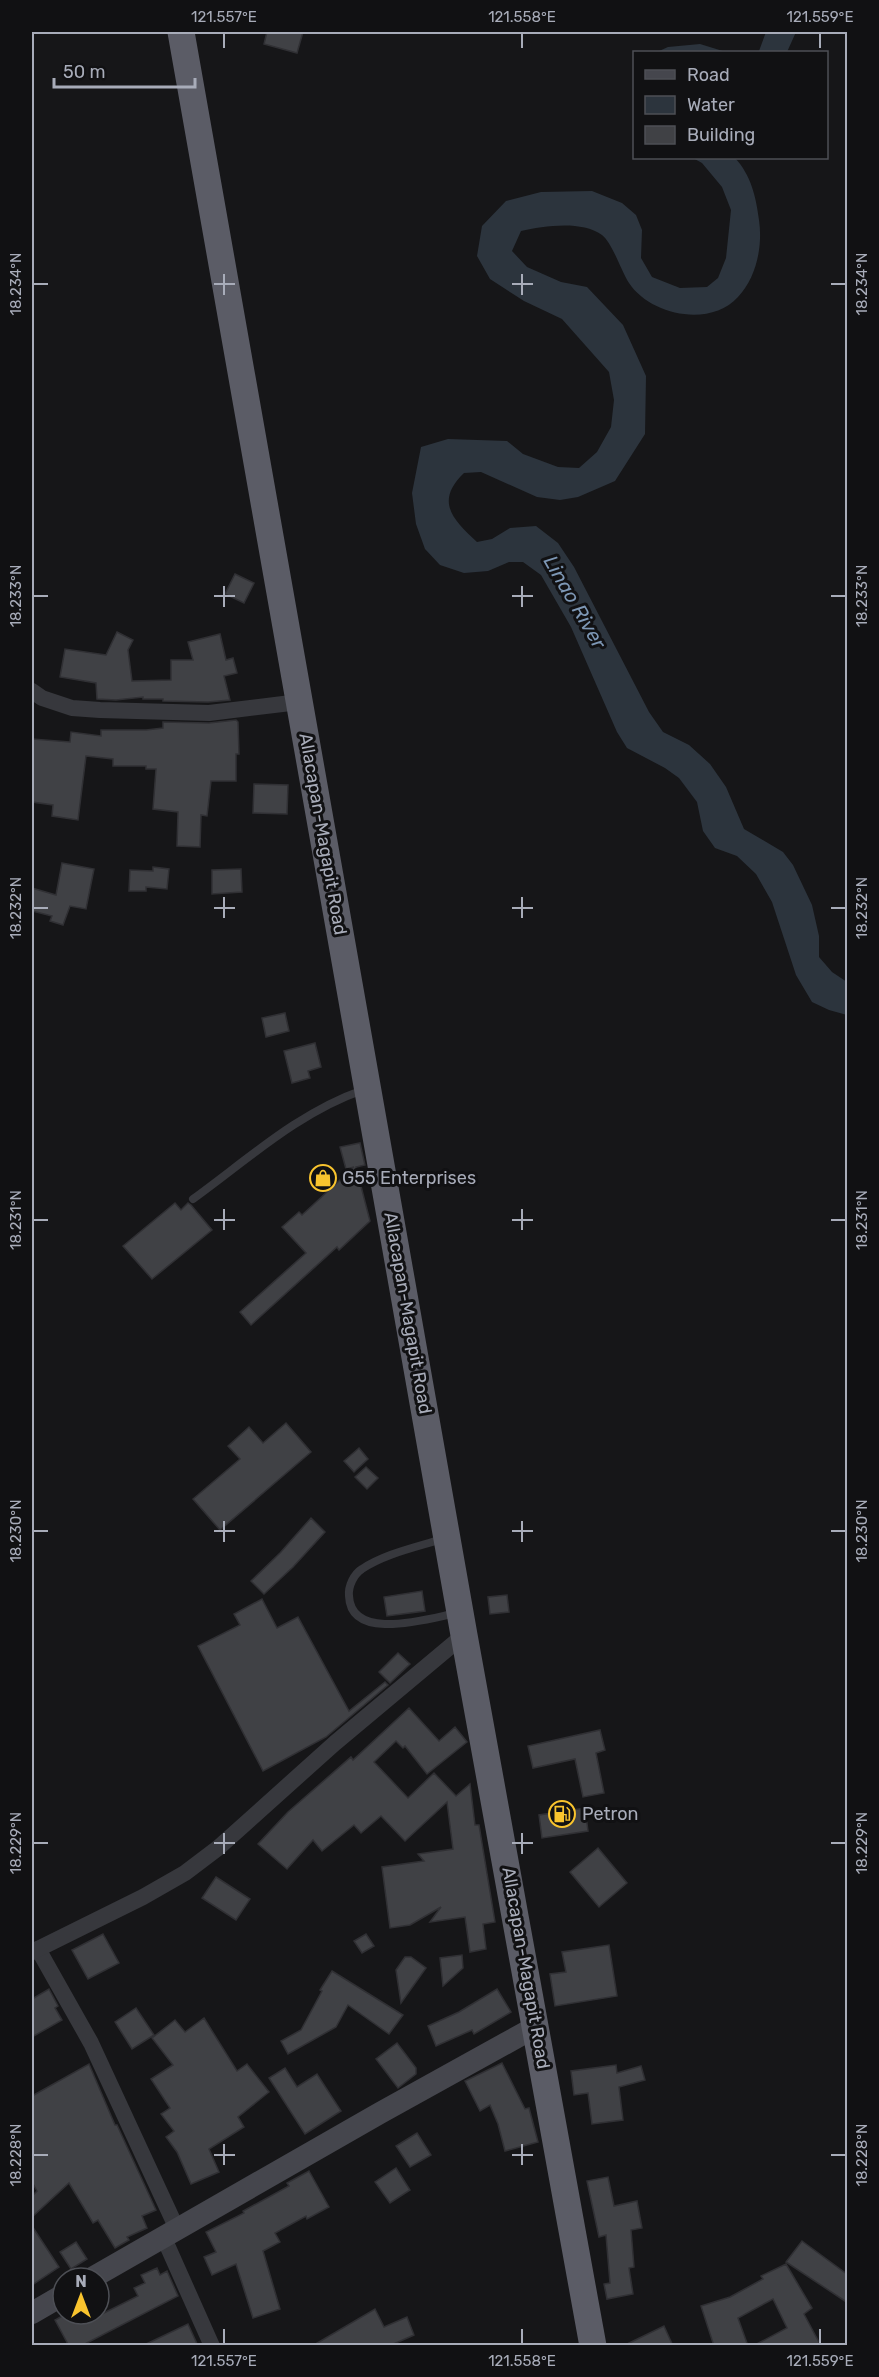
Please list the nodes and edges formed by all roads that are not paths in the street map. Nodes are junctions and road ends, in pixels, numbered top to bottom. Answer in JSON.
{"nodes":[{"id":1,"x":181,"y":32,"type":"edge"},
{"id":2,"x":35,"y":698,"type":"edge"},
{"id":3,"x":299,"y":702,"type":"junction"},
{"id":4,"x":369,"y":1089,"type":"junction"},
{"id":5,"x":193,"y":1199,"type":"dead end"},
{"id":6,"x":448,"y":1537,"type":"junction"},
{"id":7,"x":463,"y":1624,"type":"junction"},
{"id":8,"x":35,"y":1951,"type":"edge"},
{"id":9,"x":537,"y":2026,"type":"junction"},
{"id":10,"x":170,"y":2233,"type":"junction"},
{"id":11,"x":111,"y":2267,"type":"edge"},
{"id":12,"x":51,"y":2302,"type":"edge"},
{"id":13,"x":32,"y":2313,"type":"edge"},
{"id":14,"x":591,"y":2345,"type":"edge"},
{"id":15,"x":212,"y":2346,"type":"edge"}],
"edges":[{"from":1,"to":3,"type":"highway","name":"Allacapan-Magapit Road"},
{"from":2,"to":3,"type":"street"},
{"from":3,"to":4,"type":"highway","name":"Allacapan-Magapit Road"},
{"from":4,"to":5,"type":"lane"},
{"from":4,"to":6,"type":"highway","name":"Allacapan-Magapit Road"},
{"from":6,"to":7,"type":"highway","name":"Allacapan-Magapit Road"},
{"from":6,"to":7,"type":"lane"},
{"from":7,"to":8,"type":"street"},
{"from":7,"to":9,"type":"highway","name":"Allacapan-Magapit Road"},
{"from":8,"to":10,"type":"street"},
{"from":9,"to":10,"type":"main road"},
{"from":9,"to":14,"type":"highway","name":"Allacapan-Magapit Road"},
{"from":10,"to":11,"type":"main road"},
{"from":10,"to":15,"type":"street"},
{"from":12,"to":13,"type":"main road"}]}
